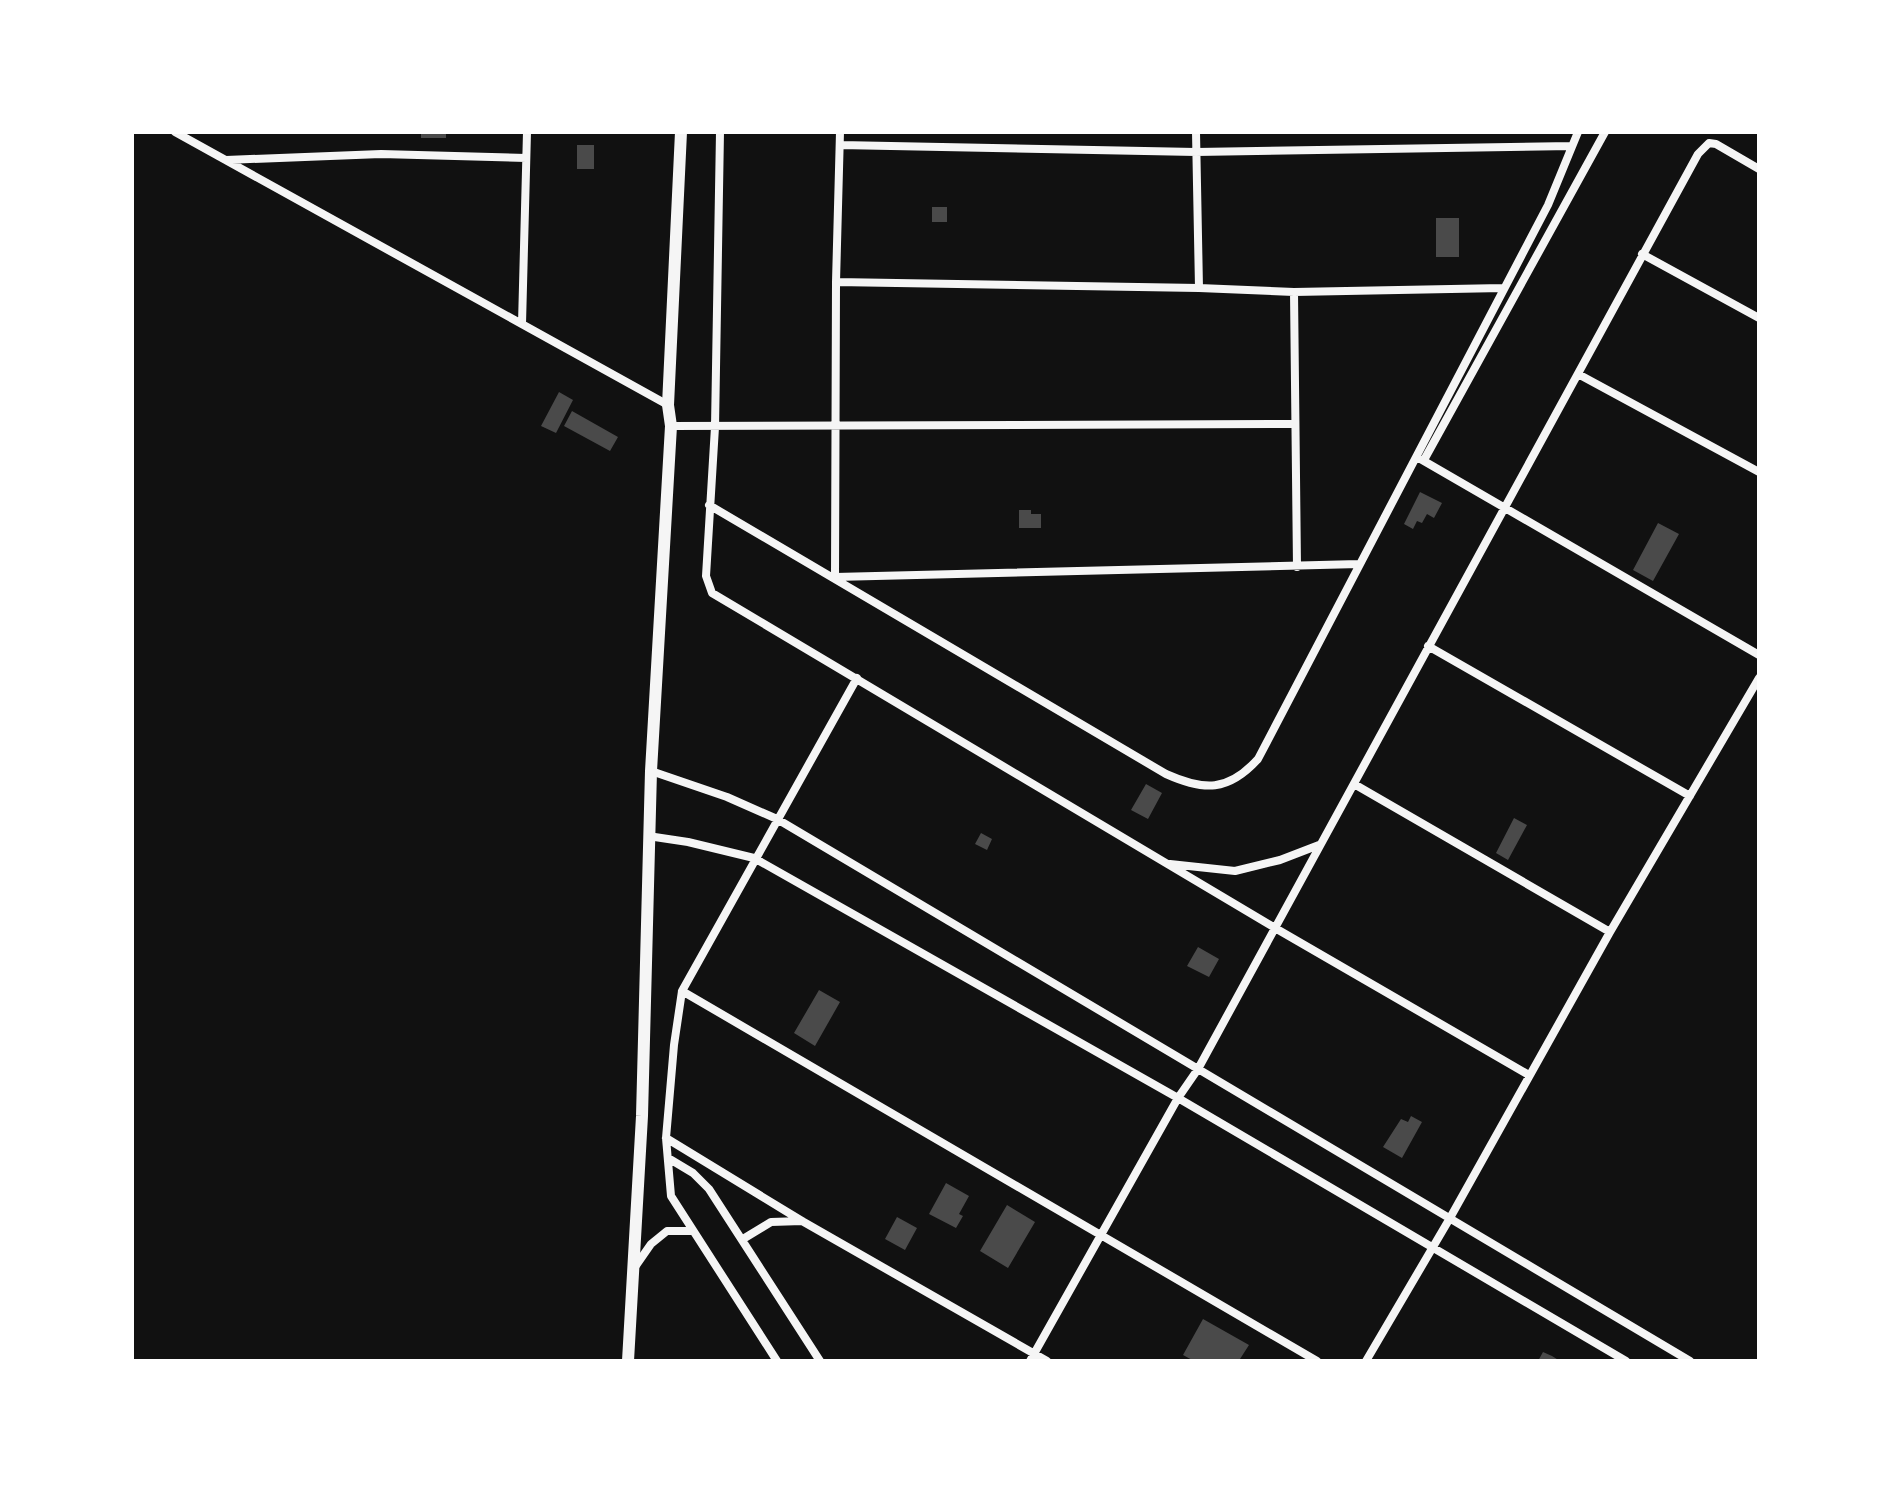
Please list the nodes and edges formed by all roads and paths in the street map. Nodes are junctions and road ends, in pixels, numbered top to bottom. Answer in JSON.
{"nodes":[{"id":1,"x":175,"y":132,"type":"edge"},
{"id":2,"x":527,"y":132,"type":"edge"},
{"id":3,"x":681,"y":132,"type":"edge"},
{"id":4,"x":720,"y":132,"type":"edge"},
{"id":5,"x":840,"y":132,"type":"edge"},
{"id":6,"x":1196,"y":132,"type":"edge"},
{"id":7,"x":1578,"y":132,"type":"edge"},
{"id":8,"x":1605,"y":132,"type":"edge"},
{"id":9,"x":840,"y":145,"type":"junction"},
{"id":10,"x":1572,"y":146,"type":"junction"},
{"id":11,"x":1196,"y":152,"type":"junction"},
{"id":12,"x":526,"y":158,"type":"junction"},
{"id":13,"x":225,"y":160,"type":"junction"},
{"id":14,"x":1759,"y":169,"type":"edge"},
{"id":15,"x":1642,"y":254,"type":"junction"},
{"id":16,"x":836,"y":282,"type":"junction"},
{"id":17,"x":1199,"y":288,"type":"junction"},
{"id":18,"x":1503,"y":288,"type":"junction"},
{"id":19,"x":1294,"y":292,"type":"junction"},
{"id":20,"x":1759,"y":318,"type":"edge"},
{"id":21,"x":522,"y":324,"type":"junction"},
{"id":22,"x":1578,"y":374,"type":"junction"},
{"id":23,"x":668,"y":405,"type":"junction"},
{"id":24,"x":1294,"y":424,"type":"junction"},
{"id":25,"x":835,"y":425,"type":"junction"},
{"id":26,"x":671,"y":426,"type":"junction"},
{"id":27,"x":715,"y":427,"type":"junction"},
{"id":28,"x":1421,"y":458,"type":"junction"},
{"id":29,"x":1759,"y":472,"type":"edge"},
{"id":30,"x":709,"y":505,"type":"junction"},
{"id":31,"x":1504,"y":507,"type":"junction"},
{"id":32,"x":1359,"y":564,"type":"junction"},
{"id":33,"x":1297,"y":567,"type":"junction"},
{"id":34,"x":835,"y":577,"type":"junction"},
{"id":35,"x":1428,"y":646,"type":"junction"},
{"id":36,"x":1759,"y":655,"type":"edge"},
{"id":37,"x":857,"y":678,"type":"junction"},
{"id":38,"x":1759,"y":678,"type":"edge"},
{"id":39,"x":651,"y":771,"type":"junction"},
{"id":40,"x":1354,"y":784,"type":"junction"},
{"id":41,"x":1690,"y":796,"type":"junction"},
{"id":42,"x":777,"y":819,"type":"junction"},
{"id":43,"x":648,"y":836,"type":"junction"},
{"id":44,"x":1320,"y":845,"type":"junction"},
{"id":45,"x":754,"y":858,"type":"junction"},
{"id":46,"x":1167,"y":864,"type":"junction"},
{"id":47,"x":1275,"y":928,"type":"junction"},
{"id":48,"x":1610,"y":932,"type":"junction"},
{"id":49,"x":682,"y":991,"type":"junction"},
{"id":50,"x":1198,"y":1069,"type":"junction"},
{"id":51,"x":1529,"y":1075,"type":"junction"},
{"id":52,"x":1178,"y":1098,"type":"junction"},
{"id":53,"x":666,"y":1138,"type":"junction"},
{"id":54,"x":668,"y":1158,"type":"junction"},
{"id":55,"x":1450,"y":1218,"type":"junction"},
{"id":56,"x":802,"y":1221,"type":"junction"},
{"id":57,"x":693,"y":1231,"type":"junction"},
{"id":58,"x":1100,"y":1237,"type":"junction"},
{"id":59,"x":743,"y":1239,"type":"junction"},
{"id":60,"x":1433,"y":1247,"type":"junction"},
{"id":61,"x":633,"y":1270,"type":"junction"},
{"id":62,"x":1032,"y":1357,"type":"edge"},
{"id":63,"x":628,"y":1361,"type":"edge"},
{"id":64,"x":777,"y":1361,"type":"edge"},
{"id":65,"x":820,"y":1361,"type":"edge"},
{"id":66,"x":1047,"y":1361,"type":"edge"},
{"id":67,"x":1317,"y":1361,"type":"edge"},
{"id":68,"x":1366,"y":1361,"type":"edge"},
{"id":69,"x":1626,"y":1361,"type":"edge"},
{"id":70,"x":1690,"y":1361,"type":"edge"}],
"edges":[{"from":1,"to":13,"type":"street"},
{"from":2,"to":12,"type":"street"},
{"from":3,"to":23,"type":"main road"},
{"from":4,"to":27,"type":"street"},
{"from":5,"to":9,"type":"street"},
{"from":6,"to":11,"type":"street"},
{"from":7,"to":10,"type":"street"},
{"from":8,"to":28,"type":"street"},
{"from":9,"to":11,"type":"street"},
{"from":9,"to":16,"type":"street"},
{"from":10,"to":11,"type":"street"},
{"from":10,"to":18,"type":"street"},
{"from":11,"to":17,"type":"street"},
{"from":12,"to":13,"type":"street"},
{"from":12,"to":21,"type":"street"},
{"from":13,"to":21,"type":"street"},
{"from":14,"to":15,"type":"street"},
{"from":15,"to":20,"type":"street"},
{"from":15,"to":22,"type":"street"},
{"from":16,"to":17,"type":"street"},
{"from":16,"to":25,"type":"street"},
{"from":17,"to":19,"type":"street"},
{"from":18,"to":19,"type":"street"},
{"from":18,"to":28,"type":"street"},
{"from":19,"to":24,"type":"street"},
{"from":21,"to":23,"type":"street"},
{"from":22,"to":29,"type":"street"},
{"from":22,"to":31,"type":"street"},
{"from":23,"to":26,"type":"main road"},
{"from":24,"to":25,"type":"street"},
{"from":24,"to":33,"type":"street"},
{"from":25,"to":27,"type":"street"},
{"from":25,"to":34,"type":"street"},
{"from":26,"to":27,"type":"street"},
{"from":26,"to":39,"type":"main road"},
{"from":27,"to":30,"type":"street"},
{"from":28,"to":31,"type":"street"},
{"from":28,"to":32,"type":"street"},
{"from":30,"to":34,"type":"street"},
{"from":30,"to":37,"type":"street"},
{"from":31,"to":35,"type":"street"},
{"from":31,"to":36,"type":"street"},
{"from":32,"to":33,"type":"street"},
{"from":32,"to":34,"type":"street"},
{"from":33,"to":34,"type":"street"},
{"from":35,"to":40,"type":"street"},
{"from":35,"to":41,"type":"street"},
{"from":37,"to":42,"type":"street"},
{"from":37,"to":46,"type":"street"},
{"from":38,"to":41,"type":"street"},
{"from":39,"to":42,"type":"street"},
{"from":39,"to":43,"type":"main road"},
{"from":40,"to":44,"type":"street"},
{"from":40,"to":48,"type":"street"},
{"from":41,"to":48,"type":"street"},
{"from":42,"to":45,"type":"street"},
{"from":42,"to":50,"type":"street"},
{"from":43,"to":45,"type":"street"},
{"from":43,"to":61,"type":"main road"},
{"from":44,"to":46,"type":"street"},
{"from":44,"to":47,"type":"street"},
{"from":45,"to":49,"type":"street"},
{"from":45,"to":52,"type":"street"},
{"from":46,"to":47,"type":"street"},
{"from":47,"to":50,"type":"street"},
{"from":47,"to":51,"type":"street"},
{"from":48,"to":51,"type":"street"},
{"from":49,"to":53,"type":"street"},
{"from":49,"to":58,"type":"street"},
{"from":50,"to":52,"type":"street"},
{"from":50,"to":55,"type":"street"},
{"from":51,"to":55,"type":"street"},
{"from":52,"to":58,"type":"street"},
{"from":52,"to":60,"type":"street"},
{"from":53,"to":54,"type":"street"},
{"from":53,"to":56,"type":"street"},
{"from":54,"to":57,"type":"street"},
{"from":54,"to":59,"type":"street"},
{"from":55,"to":60,"type":"street"},
{"from":55,"to":70,"type":"street"},
{"from":56,"to":59,"type":"street"},
{"from":56,"to":62,"type":"street"},
{"from":57,"to":61,"type":"street"},
{"from":57,"to":64,"type":"street"},
{"from":58,"to":62,"type":"street"},
{"from":58,"to":67,"type":"street"},
{"from":59,"to":65,"type":"street"},
{"from":60,"to":68,"type":"street"},
{"from":60,"to":69,"type":"street"},
{"from":61,"to":63,"type":"main road"},
{"from":62,"to":66,"type":"street"}]}
